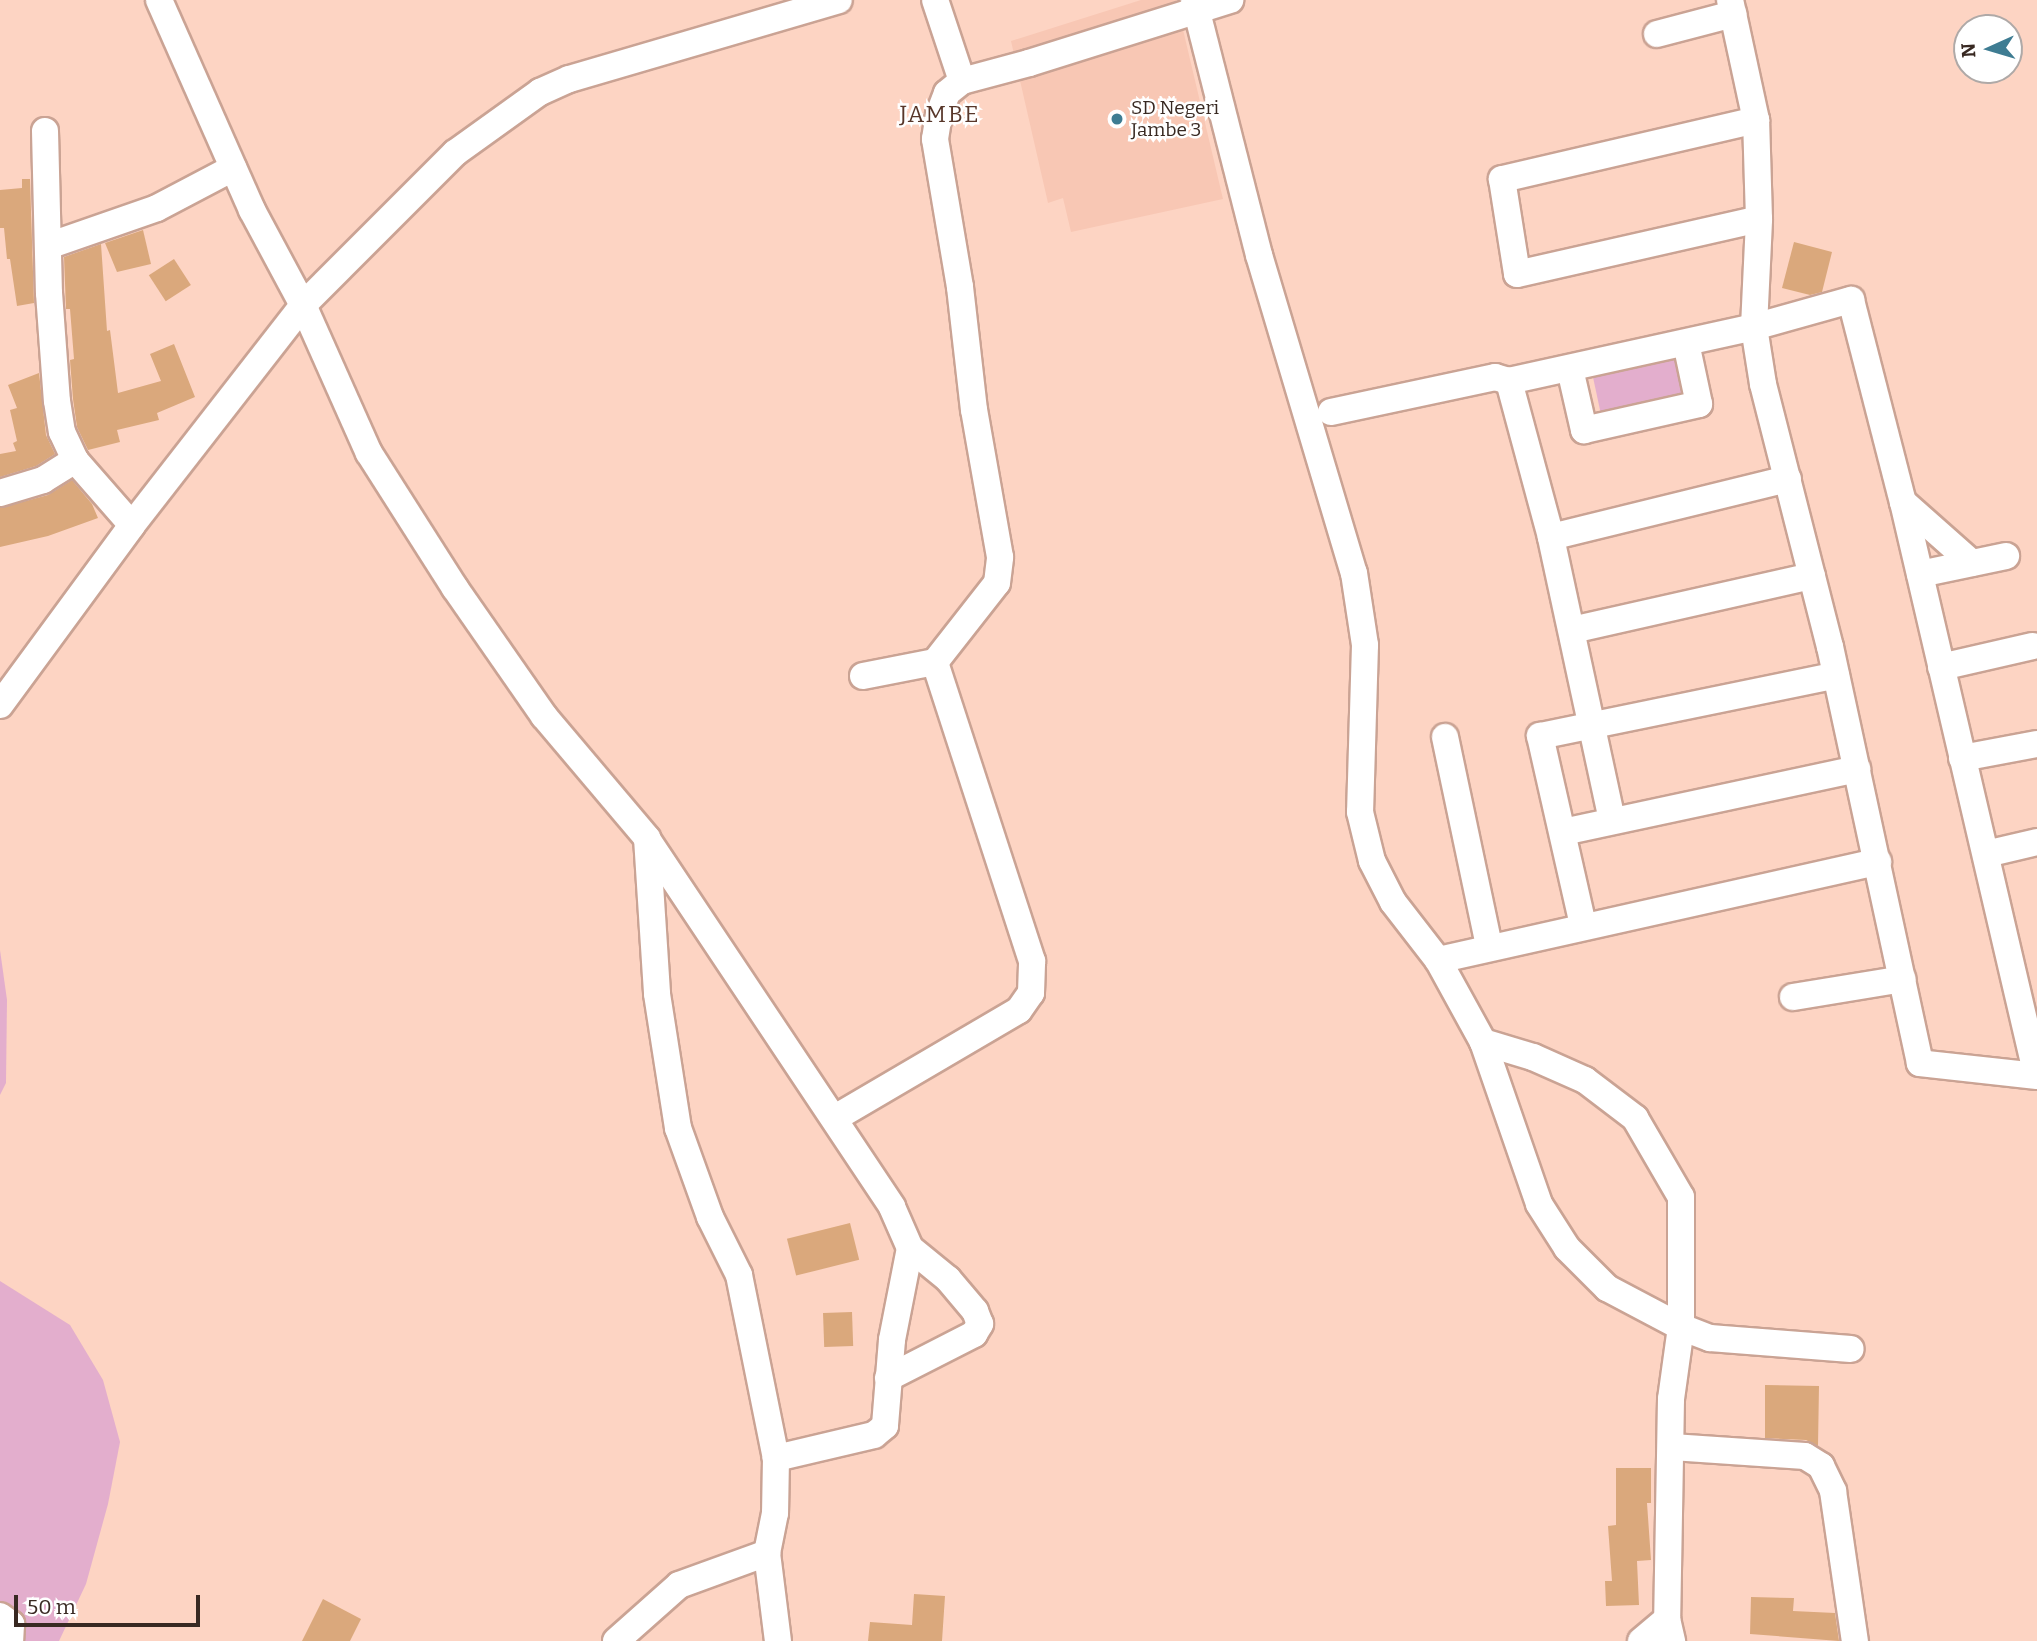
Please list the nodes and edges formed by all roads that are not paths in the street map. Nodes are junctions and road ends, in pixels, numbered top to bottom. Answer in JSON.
{"nodes":[{"id":1,"x":159,"y":0,"type":"edge"},
{"id":2,"x":839,"y":0,"type":"edge"},
{"id":3,"x":935,"y":0,"type":"edge"},
{"id":4,"x":1230,"y":0,"type":"edge"},
{"id":5,"x":1195,"y":5,"type":"edge"},
{"id":6,"x":1731,"y":7,"type":"edge"},
{"id":7,"x":1657,"y":33,"type":"dead end"},
{"id":8,"x":962,"y":81,"type":"junction"},
{"id":9,"x":1756,"y":120,"type":"junction"},
{"id":10,"x":45,"y":131,"type":"dead end"},
{"id":11,"x":233,"y":168,"type":"junction"},
{"id":12,"x":1759,"y":219,"type":"junction"},
{"id":13,"x":48,"y":246,"type":"junction"},
{"id":14,"x":303,"y":305,"type":"junction"},
{"id":15,"x":1755,"y":327,"type":"junction"},
{"id":16,"x":1686,"y":343,"type":"junction"},
{"id":17,"x":1570,"y":369,"type":"junction"},
{"id":18,"x":1509,"y":381,"type":"junction"},
{"id":19,"x":1331,"y":412,"type":"dead end"},
{"id":20,"x":75,"y":460,"type":"junction"},
{"id":21,"x":1788,"y":479,"type":"junction"},
{"id":22,"x":0,"y":492,"type":"edge"},
{"id":23,"x":1903,"y":502,"type":"junction"},
{"id":24,"x":132,"y":525,"type":"junction"},
{"id":25,"x":1551,"y":537,"type":"junction"},
{"id":26,"x":2006,"y":556,"type":"dead end"},
{"id":27,"x":1972,"y":563,"type":"junction"},
{"id":28,"x":1920,"y":574,"type":"junction"},
{"id":29,"x":1812,"y":576,"type":"junction"},
{"id":30,"x":1572,"y":630,"type":"junction"},
{"id":31,"x":2033,"y":646,"type":"dead end"},
{"id":32,"x":935,"y":662,"type":"junction"},
{"id":33,"x":1941,"y":667,"type":"junction"},
{"id":34,"x":1836,"y":675,"type":"junction"},
{"id":35,"x":863,"y":676,"type":"dead end"},
{"id":36,"x":0,"y":705,"type":"edge"},
{"id":37,"x":1592,"y":725,"type":"junction"},
{"id":38,"x":1445,"y":737,"type":"dead end"},
{"id":39,"x":2037,"y":744,"type":"edge"},
{"id":40,"x":1962,"y":758,"type":"junction"},
{"id":41,"x":1857,"y":769,"type":"junction"},
{"id":42,"x":1612,"y":821,"type":"junction"},
{"id":43,"x":1563,"y":832,"type":"junction"},
{"id":44,"x":647,"y":838,"type":"junction"},
{"id":45,"x":2037,"y":842,"type":"edge"},
{"id":46,"x":1986,"y":854,"type":"junction"},
{"id":47,"x":1878,"y":862,"type":"junction"},
{"id":48,"x":1583,"y":926,"type":"junction"},
{"id":49,"x":1489,"y":946,"type":"junction"},
{"id":50,"x":1438,"y":960,"type":"junction"},
{"id":51,"x":1903,"y":979,"type":"junction"},
{"id":52,"x":1794,"y":997,"type":"dead end"},
{"id":53,"x":1483,"y":1042,"type":"junction"},
{"id":54,"x":835,"y":1118,"type":"junction"},
{"id":55,"x":910,"y":1248,"type":"junction"},
{"id":56,"x":1681,"y":1327,"type":"junction"},
{"id":57,"x":1851,"y":1349,"type":"dead end"},
{"id":58,"x":888,"y":1378,"type":"junction"},
{"id":59,"x":1672,"y":1447,"type":"junction"},
{"id":60,"x":775,"y":1458,"type":"junction"},
{"id":61,"x":766,"y":1553,"type":"junction"},
{"id":62,"x":0,"y":1616,"type":"edge"},
{"id":63,"x":1670,"y":1630,"type":"edge"},
{"id":64,"x":10,"y":1641,"type":"edge"},
{"id":65,"x":616,"y":1641,"type":"edge"},
{"id":66,"x":778,"y":1641,"type":"edge"},
{"id":67,"x":1641,"y":1641,"type":"edge"},
{"id":68,"x":1855,"y":1641,"type":"edge"}],
"edges":[{"from":1,"to":11,"type":"street"},
{"from":2,"to":14,"type":"street"},
{"from":3,"to":8,"type":"street"},
{"from":4,"to":5,"type":"street"},
{"from":5,"to":8,"type":"street"},
{"from":5,"to":50,"type":"street"},
{"from":6,"to":7,"type":"street"},
{"from":6,"to":9,"type":"street"},
{"from":8,"to":32,"type":"street"},
{"from":9,"to":12,"type":"street"},
{"from":9,"to":12,"type":"street"},
{"from":10,"to":13,"type":"street"},
{"from":11,"to":13,"type":"street"},
{"from":11,"to":14,"type":"street"},
{"from":12,"to":15,"type":"street"},
{"from":13,"to":20,"type":"street"},
{"from":14,"to":24,"type":"street"},
{"from":14,"to":44,"type":"street"},
{"from":15,"to":16,"type":"street"},
{"from":15,"to":21,"type":"street"},
{"from":15,"to":23,"type":"street"},
{"from":16,"to":17,"type":"street"},
{"from":16,"to":17,"type":"street"},
{"from":17,"to":18,"type":"street"},
{"from":18,"to":19,"type":"street"},
{"from":18,"to":25,"type":"street"},
{"from":20,"to":22,"type":"street"},
{"from":20,"to":24,"type":"street"},
{"from":21,"to":25,"type":"street"},
{"from":21,"to":29,"type":"street"},
{"from":23,"to":27,"type":"street"},
{"from":23,"to":28,"type":"street"},
{"from":24,"to":36,"type":"street"},
{"from":25,"to":30,"type":"street"},
{"from":26,"to":27,"type":"street"},
{"from":27,"to":28,"type":"street"},
{"from":28,"to":33,"type":"street"},
{"from":29,"to":30,"type":"street"},
{"from":29,"to":34,"type":"street"},
{"from":30,"to":37,"type":"street"},
{"from":31,"to":33,"type":"street"},
{"from":32,"to":35,"type":"street"},
{"from":32,"to":54,"type":"street"},
{"from":33,"to":40,"type":"street"},
{"from":34,"to":37,"type":"street"},
{"from":34,"to":41,"type":"street"},
{"from":37,"to":42,"type":"street"},
{"from":37,"to":43,"type":"street"},
{"from":38,"to":49,"type":"street"},
{"from":39,"to":40,"type":"street"},
{"from":40,"to":46,"type":"street"},
{"from":41,"to":42,"type":"street"},
{"from":41,"to":47,"type":"street"},
{"from":42,"to":43,"type":"street"},
{"from":43,"to":48,"type":"street"},
{"from":44,"to":54,"type":"street"},
{"from":44,"to":60,"type":"street"},
{"from":45,"to":46,"type":"street"},
{"from":46,"to":51,"type":"street"},
{"from":47,"to":48,"type":"street"},
{"from":47,"to":51,"type":"street"},
{"from":48,"to":49,"type":"street"},
{"from":49,"to":50,"type":"street"},
{"from":50,"to":53,"type":"street"},
{"from":51,"to":52,"type":"street"},
{"from":53,"to":56,"type":"street"},
{"from":53,"to":56,"type":"street"},
{"from":54,"to":55,"type":"street"},
{"from":55,"to":58,"type":"street"},
{"from":55,"to":58,"type":"street"},
{"from":56,"to":57,"type":"street"},
{"from":56,"to":59,"type":"street"},
{"from":58,"to":60,"type":"street"},
{"from":59,"to":63,"type":"street"},
{"from":59,"to":68,"type":"street"},
{"from":60,"to":61,"type":"street"},
{"from":61,"to":65,"type":"street"},
{"from":61,"to":66,"type":"street"},
{"from":62,"to":64,"type":"street"},
{"from":63,"to":67,"type":"street"}]}
